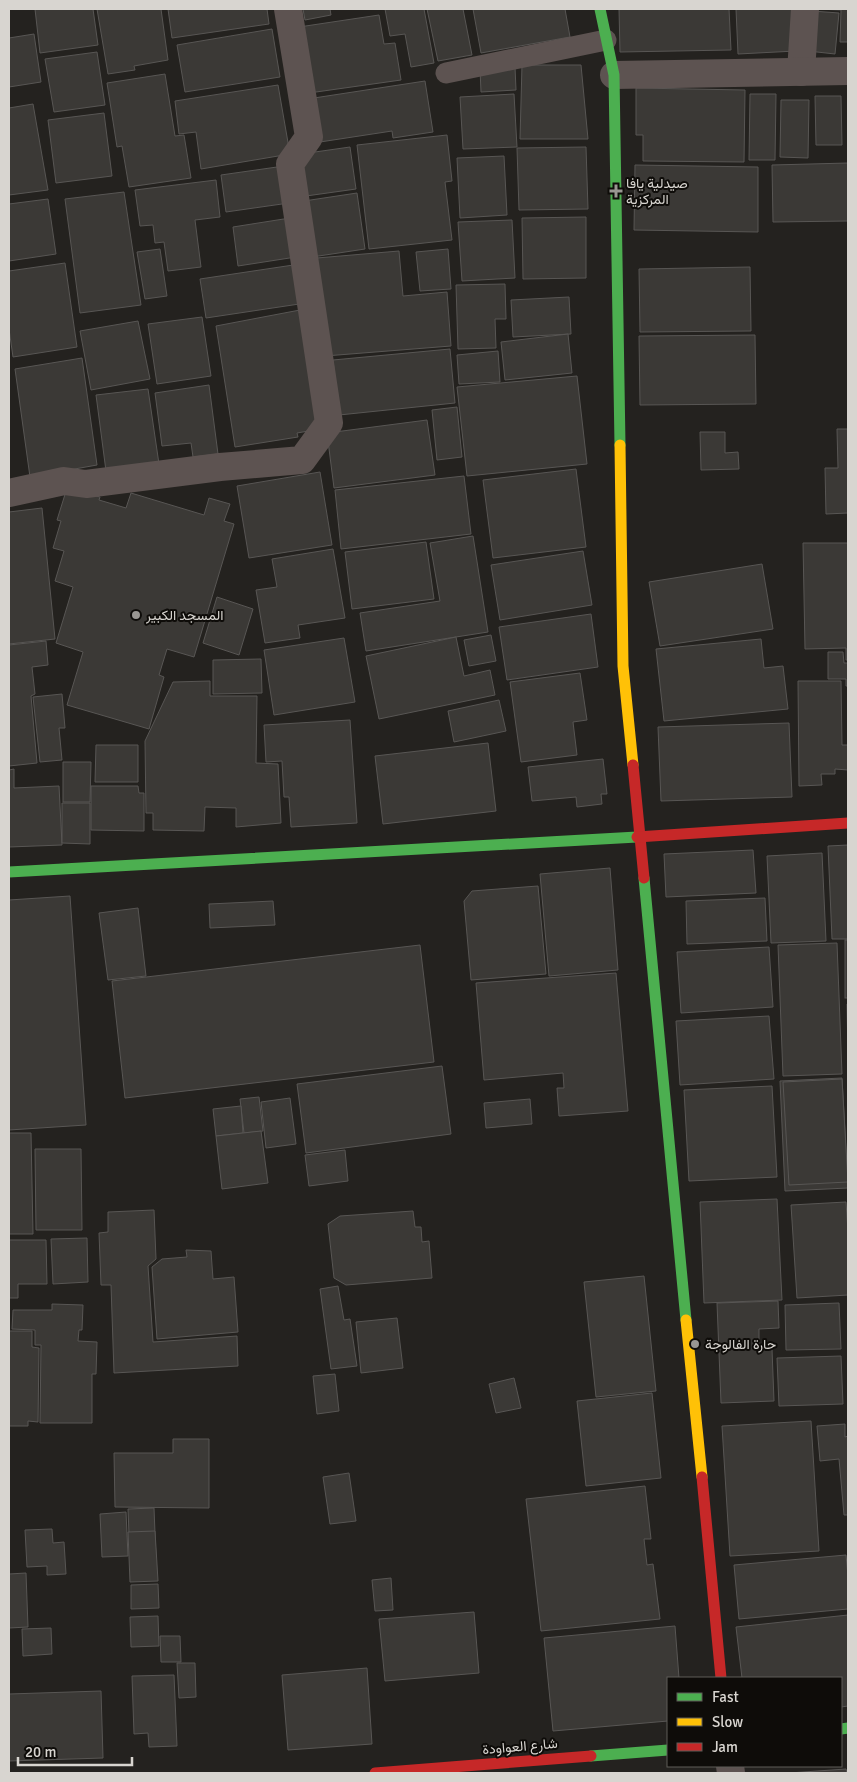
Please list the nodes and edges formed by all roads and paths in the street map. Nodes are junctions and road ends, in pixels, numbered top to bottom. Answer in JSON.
{"nodes":[{"id":1,"x":288,"y":9,"type":"edge"},
{"id":2,"x":600,"y":9,"type":"edge"},
{"id":3,"x":805,"y":9,"type":"edge"},
{"id":4,"x":606,"y":40,"type":"junction"},
{"id":5,"x":848,"y":71,"type":"edge"},
{"id":6,"x":801,"y":72,"type":"junction"},
{"id":7,"x":446,"y":73,"type":"dead end"},
{"id":8,"x":614,"y":75,"type":"junction"},
{"id":9,"x":9,"y":493,"type":"edge"},
{"id":10,"x":848,"y":823,"type":"edge"},
{"id":11,"x":640,"y":837,"type":"junction"},
{"id":12,"x":9,"y":872,"type":"edge"},
{"id":13,"x":721,"y":1677,"type":"edge"},
{"id":14,"x":667,"y":1750,"type":"edge"},
{"id":15,"x":375,"y":1773,"type":"edge"}],
"edges":[{"from":1,"to":9,"type":"street"},
{"from":2,"to":4,"type":"street"},
{"from":3,"to":6,"type":"street"},
{"from":4,"to":7,"type":"lane"},
{"from":4,"to":8,"type":"street"},
{"from":5,"to":6,"type":"street"},
{"from":6,"to":8,"type":"street"},
{"from":8,"to":11,"type":"street"},
{"from":10,"to":11,"type":"street"},
{"from":11,"to":12,"type":"street"},
{"from":11,"to":13,"type":"street"},
{"from":14,"to":15,"type":"street","name":"شارع العواودة"}]}
